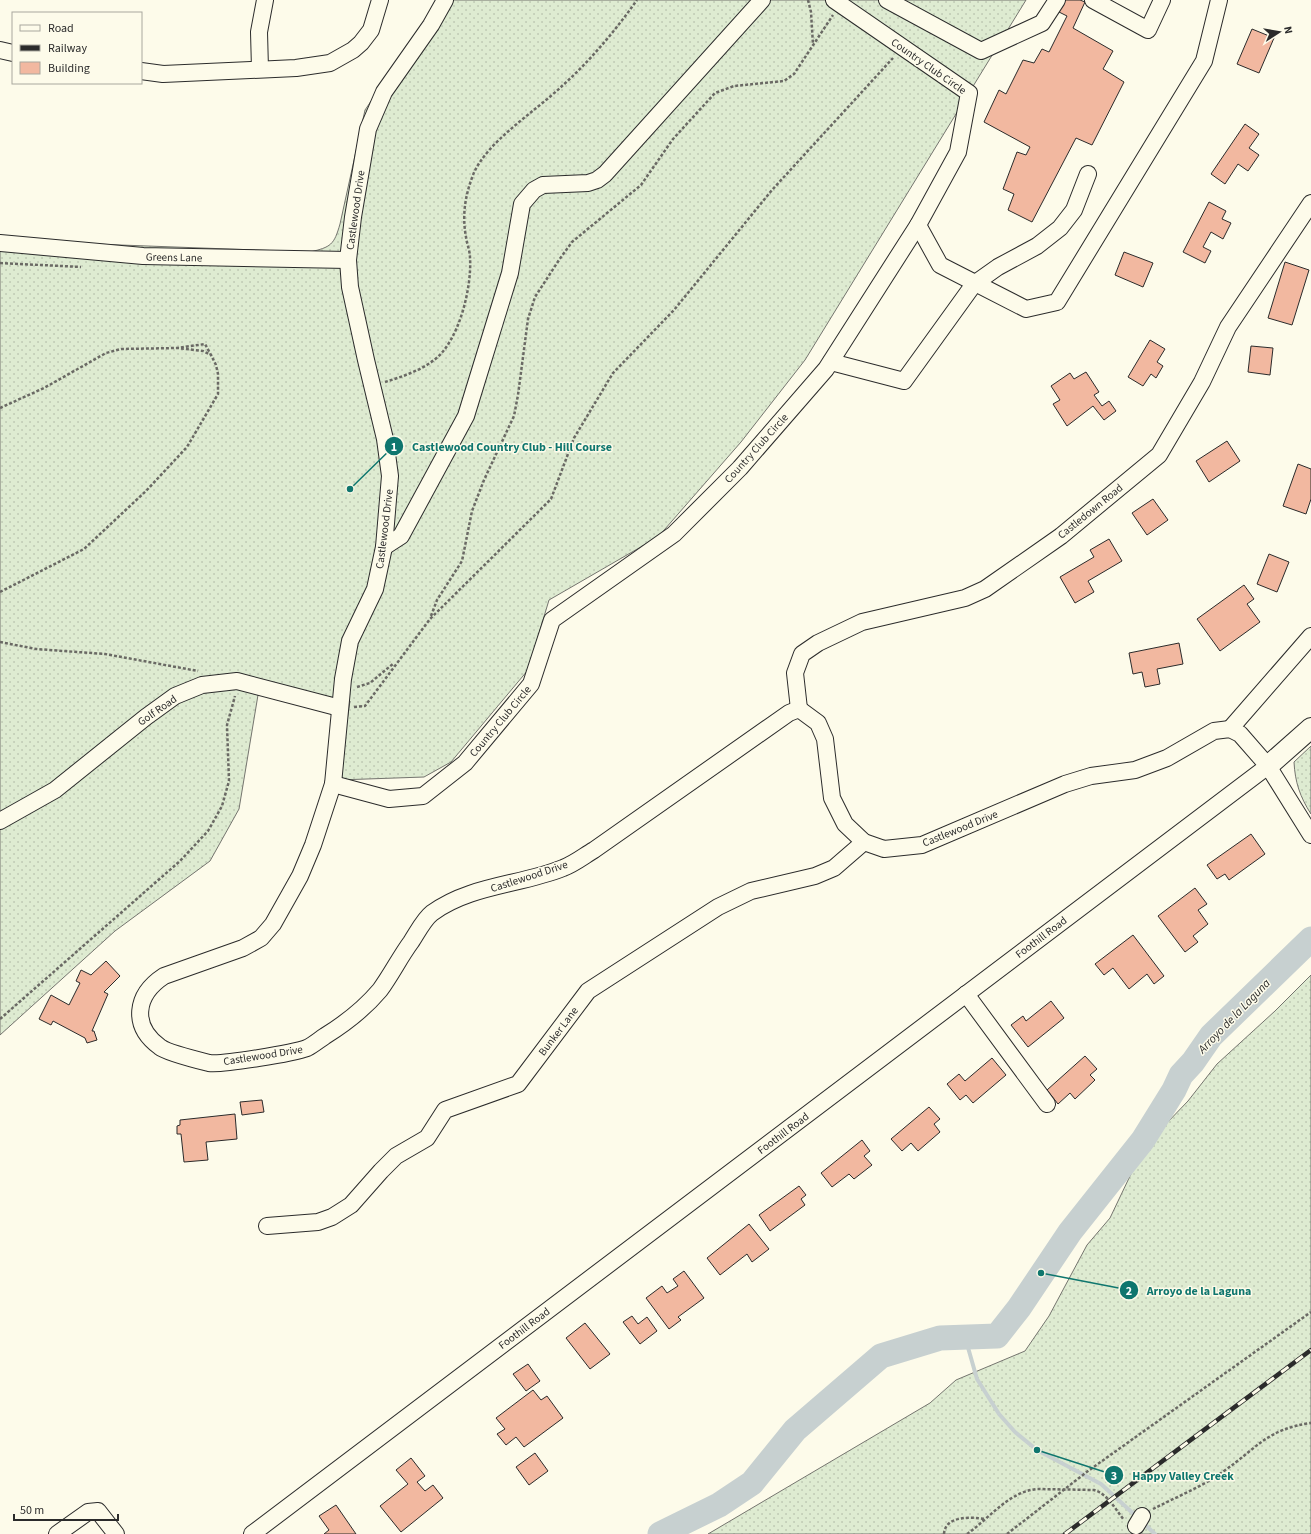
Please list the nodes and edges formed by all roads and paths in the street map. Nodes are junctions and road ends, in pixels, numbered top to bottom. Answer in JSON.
{"nodes":[{"id":1,"x":265,"y":0,"type":"edge"},
{"id":2,"x":380,"y":0,"type":"edge"},
{"id":3,"x":446,"y":0,"type":"edge"},
{"id":4,"x":637,"y":0,"type":"edge"},
{"id":5,"x":762,"y":0,"type":"edge"},
{"id":6,"x":808,"y":0,"type":"edge"},
{"id":7,"x":887,"y":0,"type":"edge"},
{"id":8,"x":1057,"y":0,"type":"edge"},
{"id":9,"x":1093,"y":0,"type":"edge"},
{"id":10,"x":1162,"y":0,"type":"edge"},
{"id":11,"x":1219,"y":0,"type":"edge"},
{"id":12,"x":837,"y":2,"type":"edge"},
{"id":13,"x":813,"y":46,"type":"junction"},
{"id":14,"x":903,"y":48,"type":"junction"},
{"id":15,"x":0,"y":50,"type":"edge"},
{"id":16,"x":12,"y":53,"type":"edge"},
{"id":17,"x":260,"y":69,"type":"junction"},
{"id":18,"x":142,"y":71,"type":"edge"},
{"id":19,"x":1088,"y":174,"type":"dead end"},
{"id":20,"x":1311,"y":203,"type":"edge"},
{"id":21,"x":918,"y":225,"type":"junction"},
{"id":22,"x":0,"y":243,"type":"edge"},
{"id":23,"x":348,"y":260,"type":"junction"},
{"id":24,"x":974,"y":284,"type":"junction"},
{"id":25,"x":177,"y":348,"type":"junction"},
{"id":26,"x":211,"y":355,"type":"junction"},
{"id":27,"x":831,"y":362,"type":"junction"},
{"id":28,"x":373,"y":386,"type":"junction"},
{"id":29,"x":0,"y":408,"type":"edge"},
{"id":30,"x":384,"y":547,"type":"junction"},
{"id":31,"x":0,"y":592,"type":"edge"},
{"id":32,"x":430,"y":618,"type":"junction"},
{"id":33,"x":1311,"y":636,"type":"edge"},
{"id":34,"x":0,"y":642,"type":"edge"},
{"id":35,"x":398,"y":660,"type":"junction"},
{"id":36,"x":203,"y":672,"type":"dead end"},
{"id":37,"x":239,"y":682,"type":"junction"},
{"id":38,"x":342,"y":688,"type":"junction"},
{"id":39,"x":343,"y":707,"type":"junction"},
{"id":40,"x":799,"y":709,"type":"junction"},
{"id":41,"x":1311,"y":728,"type":"edge"},
{"id":42,"x":1230,"y":729,"type":"junction"},
{"id":43,"x":1268,"y":766,"type":"junction"},
{"id":44,"x":333,"y":784,"type":"junction"},
{"id":45,"x":0,"y":821,"type":"edge"},
{"id":46,"x":1310,"y":834,"type":"edge"},
{"id":47,"x":864,"y":842,"type":"junction"},
{"id":48,"x":966,"y":994,"type":"junction"},
{"id":49,"x":0,"y":1020,"type":"edge"},
{"id":50,"x":1047,"y":1104,"type":"dead end"},
{"id":51,"x":267,"y":1226,"type":"dead end"},
{"id":52,"x":1311,"y":1312,"type":"edge"},
{"id":53,"x":1311,"y":1423,"type":"edge"},
{"id":54,"x":1062,"y":1490,"type":"junction"},
{"id":55,"x":985,"y":1518,"type":"junction"},
{"id":56,"x":56,"y":1534,"type":"edge"},
{"id":57,"x":116,"y":1534,"type":"edge"},
{"id":58,"x":252,"y":1534,"type":"edge"},
{"id":59,"x":944,"y":1534,"type":"edge"},
{"id":60,"x":967,"y":1534,"type":"edge"},
{"id":61,"x":1007,"y":1534,"type":"edge"}],
"edges":[{"from":1,"to":17,"type":"street"},
{"from":2,"to":17,"type":"street"},
{"from":3,"to":23,"type":"street","name":"Castlewood Drive"},
{"from":4,"to":28,"type":"path"},
{"from":5,"to":30,"type":"street"},
{"from":6,"to":13,"type":"path"},
{"from":7,"to":8,"type":"street"},
{"from":9,"to":10,"type":"street"},
{"from":11,"to":24,"type":"street"},
{"from":12,"to":13,"type":"path"},
{"from":12,"to":14,"type":"street","name":"Country Club Circle"},
{"from":13,"to":32,"type":"path"},
{"from":14,"to":21,"type":"street","name":"Country Club Circle"},
{"from":14,"to":32,"type":"path"},
{"from":15,"to":16,"type":"street"},
{"from":17,"to":18,"type":"street"},
{"from":19,"to":24,"type":"street"},
{"from":20,"to":40,"type":"street","name":"Castledown Road"},
{"from":21,"to":24,"type":"street"},
{"from":21,"to":27,"type":"street","name":"Country Club Circle"},
{"from":22,"to":23,"type":"street","name":"Greens Lane"},
{"from":23,"to":28,"type":"street","name":"Castlewood Drive"},
{"from":24,"to":27,"type":"street"},
{"from":25,"to":26,"type":"path"},
{"from":25,"to":26,"type":"path"},
{"from":25,"to":29,"type":"path"},
{"from":26,"to":31,"type":"path"},
{"from":27,"to":44,"type":"street","name":"Country Club Circle"},
{"from":28,"to":30,"type":"street","name":"Castlewood Drive"},
{"from":30,"to":38,"type":"street","name":"Castlewood Drive"},
{"from":32,"to":35,"type":"path"},
{"from":33,"to":42,"type":"street"},
{"from":34,"to":36,"type":"path"},
{"from":35,"to":38,"type":"path"},
{"from":35,"to":39,"type":"path"},
{"from":37,"to":39,"type":"street","name":"Golf Road"},
{"from":37,"to":45,"type":"street","name":"Golf Road"},
{"from":37,"to":49,"type":"path"},
{"from":38,"to":39,"type":"street","name":"Castlewood Drive"},
{"from":39,"to":44,"type":"street","name":"Castlewood Drive"},
{"from":40,"to":44,"type":"street","name":"Castlewood Drive"},
{"from":40,"to":47,"type":"street","name":"Castlewood Drive"},
{"from":41,"to":43,"type":"main road","name":"Foothill Road"},
{"from":42,"to":43,"type":"street"},
{"from":42,"to":47,"type":"street","name":"Castlewood Drive"},
{"from":43,"to":46,"type":"street"},
{"from":43,"to":48,"type":"street","name":"Foothill Road"},
{"from":47,"to":51,"type":"street","name":"Bunker Lane"},
{"from":48,"to":50,"type":"street"},
{"from":48,"to":58,"type":"street","name":"Foothill Road"},
{"from":52,"to":54,"type":"path"},
{"from":53,"to":54,"type":"path"},
{"from":54,"to":55,"type":"path"},
{"from":54,"to":61,"type":"path"},
{"from":55,"to":59,"type":"path"},
{"from":55,"to":60,"type":"path"},
{"from":56,"to":57,"type":"street"}]}
